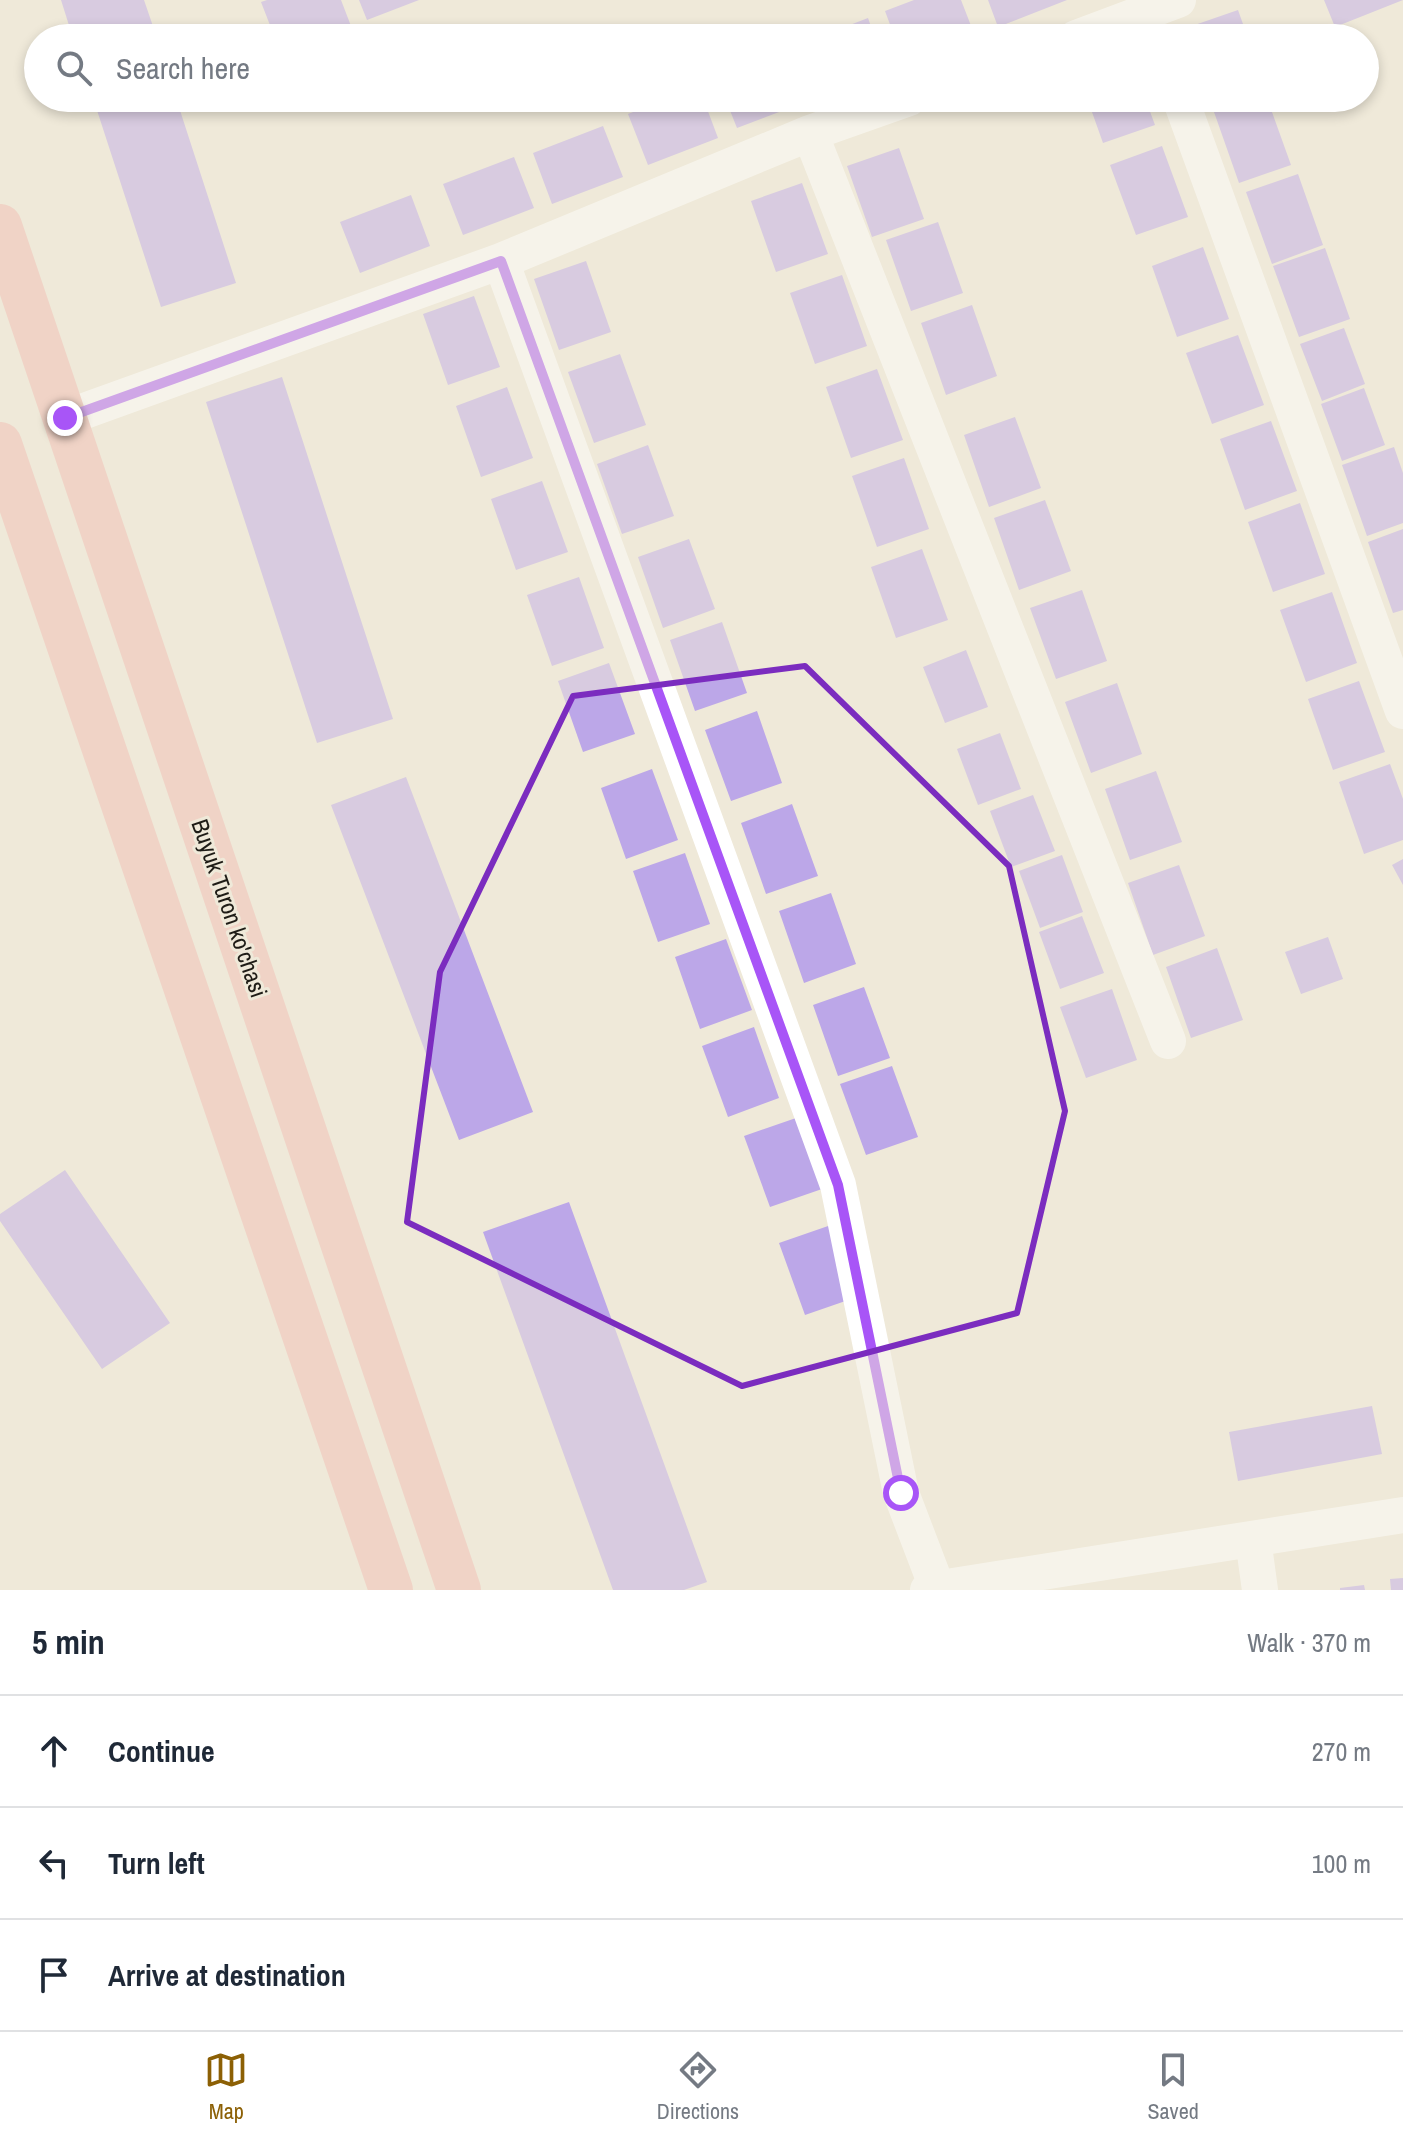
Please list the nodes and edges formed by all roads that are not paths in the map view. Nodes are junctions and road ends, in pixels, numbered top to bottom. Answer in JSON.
{"nodes":[{"id":1,"x":1162,"y":17,"type":"edge"},
{"id":2,"x":1133,"y":24,"type":"edge"},
{"id":3,"x":869,"y":112,"type":"edge"},
{"id":4,"x":1185,"y":112,"type":"edge"},
{"id":5,"x":810,"y":133,"type":"junction"},
{"id":6,"x":0,"y":226,"type":"edge"},
{"id":7,"x":501,"y":261,"type":"junction"},
{"id":8,"x":65,"y":418,"type":"junction"},
{"id":9,"x":0,"y":444,"type":"edge"},
{"id":10,"x":1403,"y":711,"type":"edge"},
{"id":11,"x":1168,"y":1041,"type":"dead end"},
{"id":12,"x":1403,"y":1515,"type":"edge"},
{"id":13,"x":1253,"y":1539,"type":"junction"},
{"id":14,"x":935,"y":1589,"type":"edge"},
{"id":15,"x":391,"y":1590,"type":"edge"},
{"id":16,"x":459,"y":1590,"type":"edge"},
{"id":17,"x":1260,"y":1590,"type":"edge"}],
"edges":[{"from":1,"to":2,"type":"street"},
{"from":3,"to":5,"type":"street"},
{"from":4,"to":10,"type":"street"},
{"from":5,"to":7,"type":"street"},
{"from":5,"to":11,"type":"street"},
{"from":6,"to":8,"type":"main road","name":"Buyuk Turon ko'chasi"},
{"from":7,"to":8,"type":"street"},
{"from":7,"to":14,"type":"street"},
{"from":8,"to":16,"type":"main road","name":"Buyuk Turon ko'chasi"},
{"from":9,"to":15,"type":"main road"},
{"from":12,"to":13,"type":"street"},
{"from":13,"to":14,"type":"street"},
{"from":13,"to":17,"type":"street"}]}
